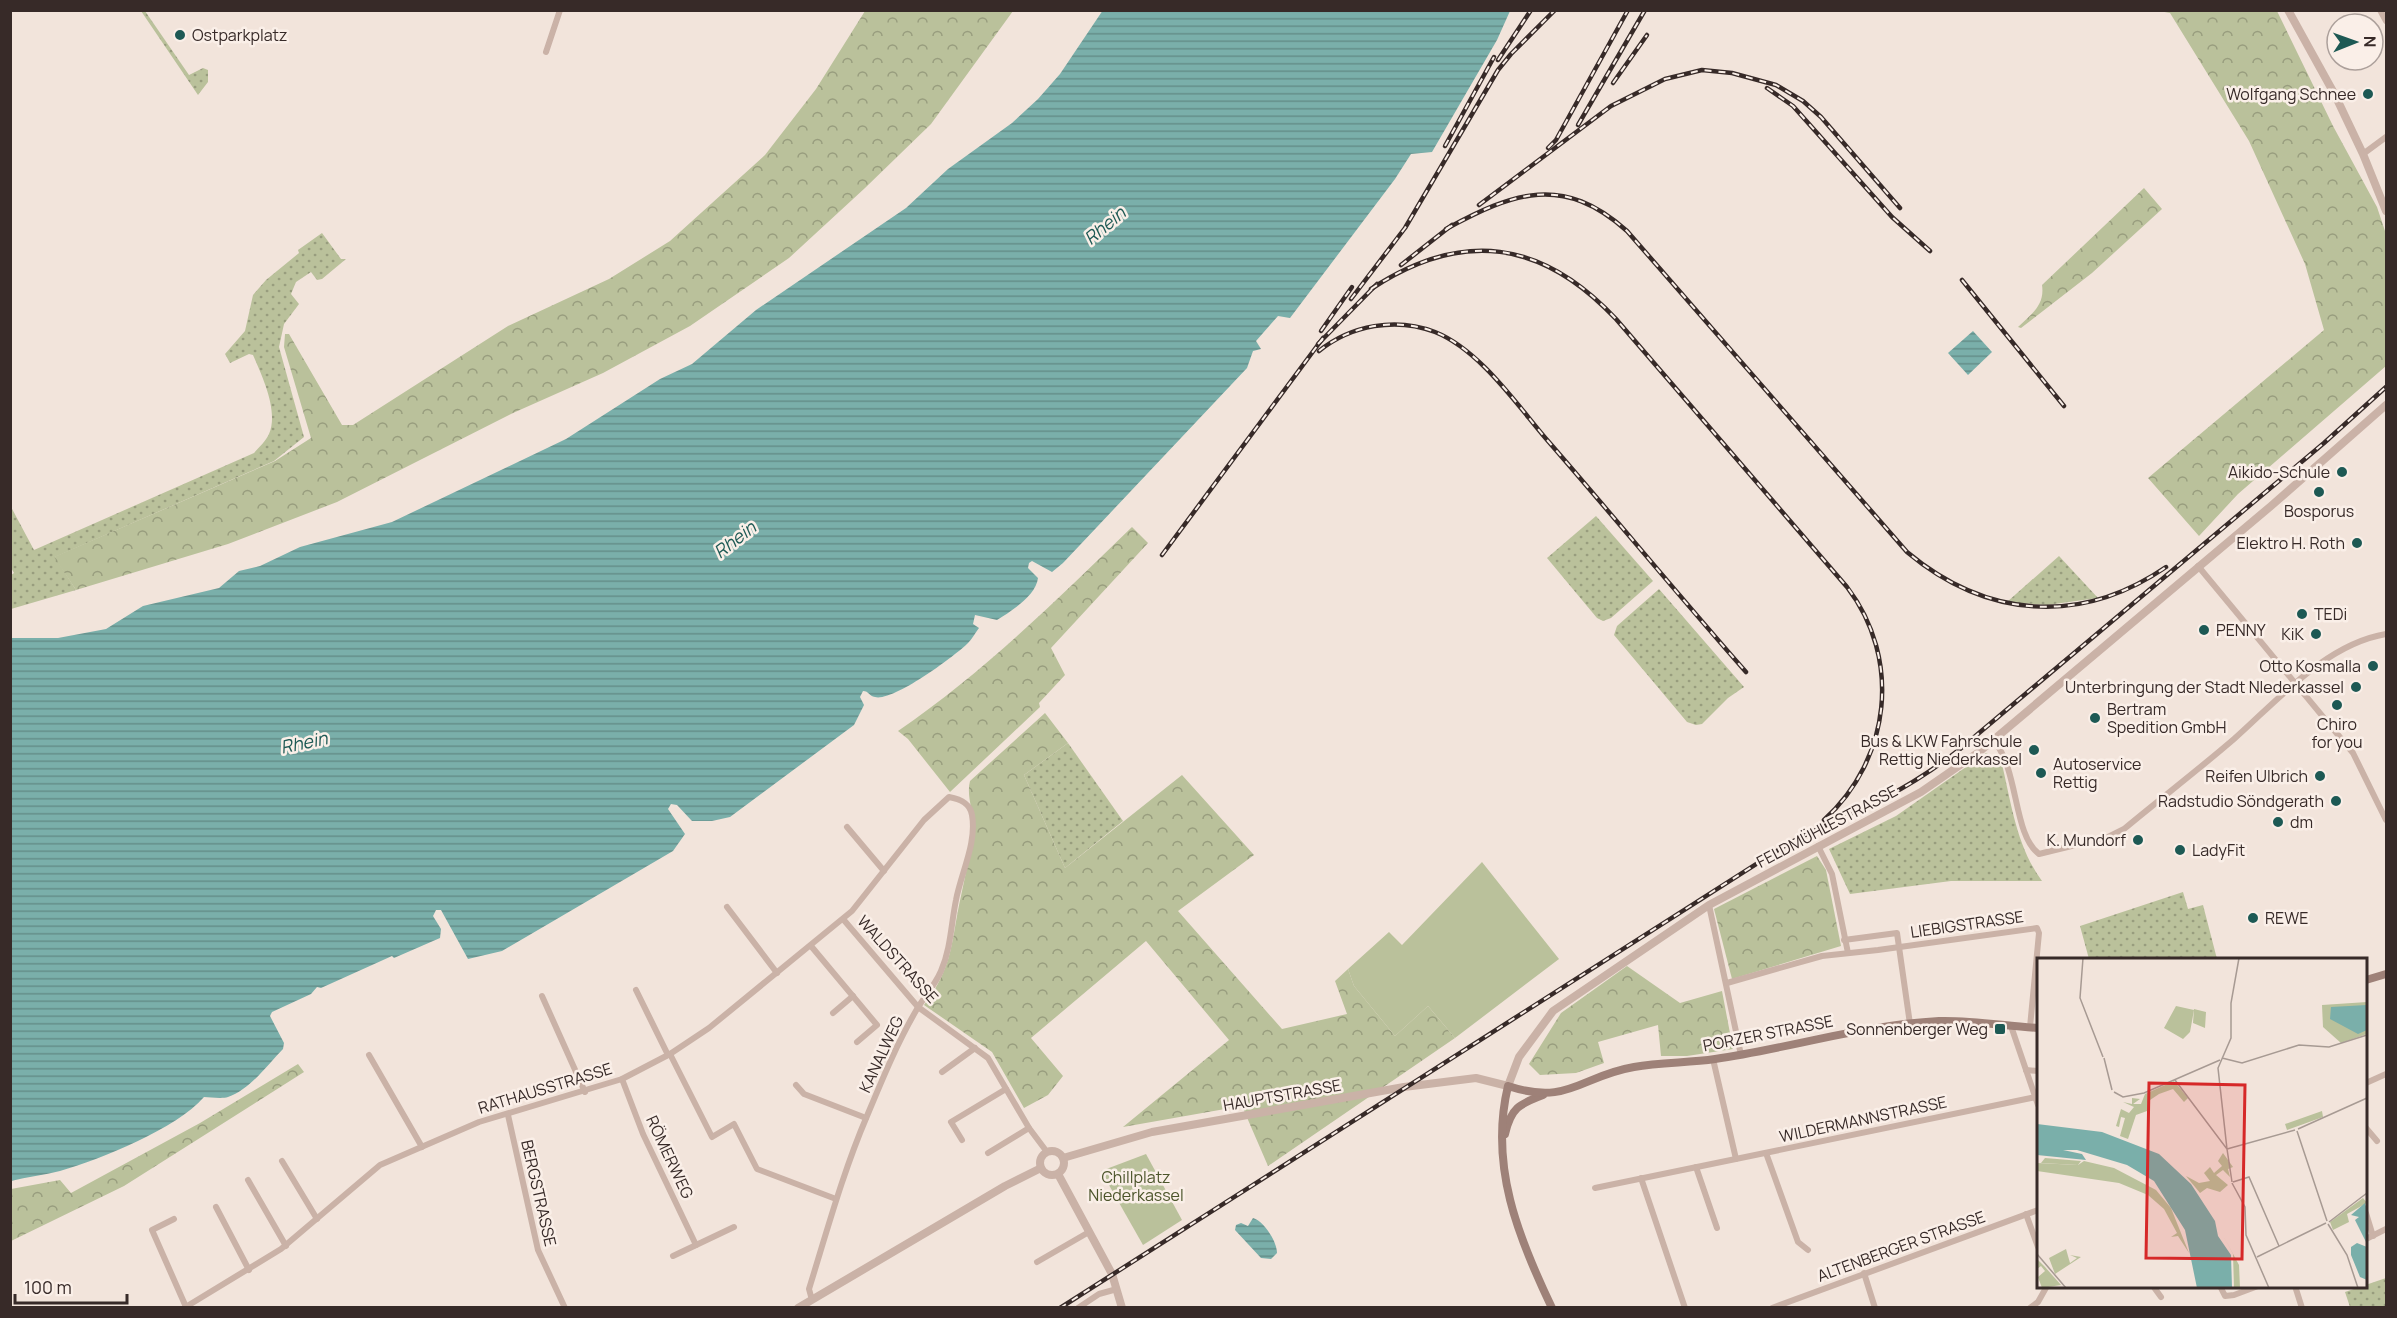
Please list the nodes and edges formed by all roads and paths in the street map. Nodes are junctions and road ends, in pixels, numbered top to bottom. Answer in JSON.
{"nodes":[{"id":1,"x":560,"y":10,"type":"edge"},
{"id":2,"x":2288,"y":10,"type":"edge"},
{"id":3,"x":2380,"y":10,"type":"edge"},
{"id":4,"x":2386,"y":21,"type":"edge"},
{"id":5,"x":546,"y":52,"type":"dead end"},
{"id":6,"x":2386,"y":136,"type":"edge"},
{"id":7,"x":2363,"y":154,"type":"junction"},
{"id":8,"x":2386,"y":211,"type":"edge"},
{"id":9,"x":2386,"y":405,"type":"edge"},
{"id":10,"x":2198,"y":566,"type":"junction"},
{"id":11,"x":2386,"y":634,"type":"edge"},
{"id":12,"x":2295,"y":685,"type":"junction"},
{"id":13,"x":1994,"y":741,"type":"junction"},
{"id":14,"x":949,"y":797,"type":"joint"},
{"id":15,"x":2386,"y":820,"type":"edge"},
{"id":16,"x":847,"y":827,"type":"dead end"},
{"id":17,"x":1818,"y":846,"type":"junction"},
{"id":18,"x":884,"y":871,"type":"junction"},
{"id":19,"x":1709,"y":905,"type":"junction"},
{"id":20,"x":727,"y":907,"type":"dead end"},
{"id":21,"x":843,"y":919,"type":"junction"},
{"id":22,"x":1844,"y":940,"type":"junction"},
{"id":23,"x":811,"y":946,"type":"junction"},
{"id":24,"x":1900,"y":948,"type":"junction"},
{"id":25,"x":1848,"y":953,"type":"junction"},
{"id":26,"x":2038,"y":958,"type":"edge"},
{"id":27,"x":2037,"y":971,"type":"edge"},
{"id":28,"x":777,"y":973,"type":"junction"},
{"id":29,"x":2386,"y":974,"type":"edge"},
{"id":30,"x":2367,"y":980,"type":"edge"},
{"id":31,"x":1727,"y":982,"type":"junction"},
{"id":32,"x":636,"y":990,"type":"dead end"},
{"id":33,"x":542,"y":996,"type":"dead end"},
{"id":34,"x":853,"y":996,"type":"junction"},
{"id":35,"x":918,"y":1007,"type":"junction"},
{"id":36,"x":833,"y":1013,"type":"dead end"},
{"id":37,"x":1910,"y":1024,"type":"junction"},
{"id":38,"x":2011,"y":1026,"type":"junction"},
{"id":39,"x":2034,"y":1028,"type":"edge"},
{"id":40,"x":857,"y":1042,"type":"dead end"},
{"id":41,"x":975,"y":1048,"type":"junction"},
{"id":42,"x":669,"y":1054,"type":"junction"},
{"id":43,"x":369,"y":1055,"type":"dead end"},
{"id":44,"x":1741,"y":1055,"type":"junction"},
{"id":45,"x":1713,"y":1059,"type":"junction"},
{"id":46,"x":2026,"y":1070,"type":"junction"},
{"id":47,"x":2037,"y":1071,"type":"edge"},
{"id":48,"x":942,"y":1072,"type":"dead end"},
{"id":49,"x":2386,"y":1074,"type":"edge"},
{"id":50,"x":622,"y":1079,"type":"junction"},
{"id":51,"x":2367,"y":1083,"type":"edge"},
{"id":52,"x":796,"y":1085,"type":"dead end"},
{"id":53,"x":1508,"y":1086,"type":"junction"},
{"id":54,"x":1006,"y":1089,"type":"junction"},
{"id":55,"x":585,"y":1092,"type":"junction"},
{"id":56,"x":1547,"y":1094,"type":"junction"},
{"id":57,"x":2036,"y":1097,"type":"junction"},
{"id":58,"x":2037,"y":1101,"type":"edge"},
{"id":59,"x":507,"y":1115,"type":"junction"},
{"id":60,"x":866,"y":1118,"type":"junction"},
{"id":61,"x":1029,"y":1128,"type":"junction"},
{"id":62,"x":2367,"y":1129,"type":"edge"},
{"id":63,"x":962,"y":1140,"type":"dead end"},
{"id":64,"x":2377,"y":1141,"type":"dead end"},
{"id":65,"x":1502,"y":1146,"type":"junction"},
{"id":66,"x":422,"y":1147,"type":"junction"},
{"id":67,"x":1047,"y":1152,"type":"junction"},
{"id":68,"x":988,"y":1153,"type":"dead end"},
{"id":69,"x":1766,"y":1153,"type":"junction"},
{"id":70,"x":1063,"y":1158,"type":"junction"},
{"id":71,"x":1736,"y":1159,"type":"junction"},
{"id":72,"x":282,"y":1161,"type":"dead end"},
{"id":73,"x":1696,"y":1167,"type":"junction"},
{"id":74,"x":1041,"y":1168,"type":"junction"},
{"id":75,"x":1058,"y":1174,"type":"junction"},
{"id":76,"x":1641,"y":1178,"type":"junction"},
{"id":77,"x":248,"y":1180,"type":"dead end"},
{"id":78,"x":1595,"y":1188,"type":"dead end"},
{"id":79,"x":836,"y":1199,"type":"junction"},
{"id":80,"x":216,"y":1207,"type":"dead end"},
{"id":81,"x":2037,"y":1210,"type":"edge"},
{"id":82,"x":2026,"y":1214,"type":"junction"},
{"id":83,"x":2367,"y":1216,"type":"edge"},
{"id":84,"x":174,"y":1219,"type":"dead end"},
{"id":85,"x":316,"y":1219,"type":"junction"},
{"id":86,"x":734,"y":1227,"type":"dead end"},
{"id":87,"x":1717,"y":1228,"type":"dead end"},
{"id":88,"x":2386,"y":1229,"type":"edge"},
{"id":89,"x":1089,"y":1232,"type":"junction"},
{"id":90,"x":2373,"y":1236,"type":"junction"},
{"id":91,"x":2367,"y":1239,"type":"edge"},
{"id":92,"x":2037,"y":1244,"type":"edge"},
{"id":93,"x":286,"y":1245,"type":"junction"},
{"id":94,"x":696,"y":1245,"type":"junction"},
{"id":95,"x":1808,"y":1250,"type":"dead end"},
{"id":96,"x":673,"y":1256,"type":"dead end"},
{"id":97,"x":1038,"y":1262,"type":"dead end"},
{"id":98,"x":249,"y":1270,"type":"junction"},
{"id":99,"x":1864,"y":1274,"type":"junction"},
{"id":100,"x":2046,"y":1288,"type":"edge"},
{"id":101,"x":2154,"y":1288,"type":"edge"},
{"id":102,"x":2221,"y":1288,"type":"edge"},
{"id":103,"x":2255,"y":1288,"type":"edge"},
{"id":104,"x":2295,"y":1288,"type":"edge"},
{"id":105,"x":1117,"y":1289,"type":"junction"},
{"id":106,"x":2161,"y":1297,"type":"dead end"},
{"id":107,"x":812,"y":1300,"type":"junction"},
{"id":108,"x":185,"y":1307,"type":"edge"},
{"id":109,"x":565,"y":1308,"type":"edge"},
{"id":110,"x":798,"y":1308,"type":"edge"},
{"id":111,"x":1078,"y":1308,"type":"edge"},
{"id":112,"x":1122,"y":1308,"type":"edge"},
{"id":113,"x":1552,"y":1308,"type":"edge"},
{"id":114,"x":1685,"y":1308,"type":"edge"},
{"id":115,"x":1772,"y":1308,"type":"edge"},
{"id":116,"x":1875,"y":1308,"type":"edge"},
{"id":117,"x":2030,"y":1308,"type":"edge"},
{"id":118,"x":2302,"y":1308,"type":"edge"}],
"edges":[{"from":1,"to":5,"type":"street"},
{"from":2,"to":7,"type":"street"},
{"from":3,"to":4,"type":"street"},
{"from":6,"to":7,"type":"street"},
{"from":7,"to":8,"type":"street"},
{"from":9,"to":10,"type":"street","name":"FELDMÜHLESTRASSE"},
{"from":10,"to":12,"type":"street"},
{"from":10,"to":13,"type":"street","name":"FELDMÜHLESTRASSE"},
{"from":11,"to":12,"type":"street"},
{"from":12,"to":13,"type":"street"},
{"from":12,"to":15,"type":"street"},
{"from":13,"to":17,"type":"street","name":"FELDMÜHLESTRASSE"},
{"from":14,"to":18,"type":"street","name":"RATHAUSSTRASSE"},
{"from":14,"to":35,"type":"street","name":"KANALWEG"},
{"from":16,"to":18,"type":"street"},
{"from":17,"to":19,"type":"street","name":"FELDMÜHLESTRASSE"},
{"from":17,"to":22,"type":"street"},
{"from":18,"to":21,"type":"street","name":"RATHAUSSTRASSE"},
{"from":19,"to":31,"type":"street"},
{"from":19,"to":53,"type":"street","name":"FELDMÜHLESTRASSE"},
{"from":20,"to":28,"type":"street"},
{"from":21,"to":23,"type":"street","name":"RATHAUSSTRASSE"},
{"from":21,"to":35,"type":"street","name":"WALDSTRASSE"},
{"from":22,"to":24,"type":"street","name":"LIEBIGSTRASSE"},
{"from":22,"to":25,"type":"street"},
{"from":23,"to":28,"type":"street","name":"RATHAUSSTRASSE"},
{"from":23,"to":34,"type":"street"},
{"from":24,"to":25,"type":"street","name":"LIEBIGSTRASSE"},
{"from":24,"to":26,"type":"street","name":"LIEBIGSTRASSE"},
{"from":24,"to":37,"type":"street"},
{"from":25,"to":31,"type":"street","name":"LIEBIGSTRASSE"},
{"from":27,"to":39,"type":"street","name":"LIEBIGSTRASSE"},
{"from":28,"to":42,"type":"street","name":"RATHAUSSTRASSE"},
{"from":29,"to":30,"type":"main road"},
{"from":31,"to":44,"type":"street"},
{"from":32,"to":42,"type":"street"},
{"from":33,"to":55,"type":"street"},
{"from":34,"to":36,"type":"street"},
{"from":34,"to":40,"type":"street"},
{"from":35,"to":41,"type":"street","name":"WALDSTRASSE"},
{"from":35,"to":60,"type":"street","name":"KANALWEG"},
{"from":37,"to":38,"type":"main road","name":"PORZER STRASSE"},
{"from":37,"to":44,"type":"main road","name":"PORZER STRASSE"},
{"from":38,"to":39,"type":"main road","name":"PORZER STRASSE"},
{"from":38,"to":46,"type":"street"},
{"from":41,"to":48,"type":"street"},
{"from":41,"to":54,"type":"street","name":"WALDSTRASSE"},
{"from":42,"to":50,"type":"street","name":"RATHAUSSTRASSE"},
{"from":42,"to":79,"type":"street"},
{"from":43,"to":66,"type":"street"},
{"from":44,"to":45,"type":"main road","name":"PORZER STRASSE"},
{"from":45,"to":56,"type":"main road","name":"PORZER STRASSE"},
{"from":45,"to":71,"type":"street"},
{"from":46,"to":47,"type":"street"},
{"from":46,"to":57,"type":"street"},
{"from":49,"to":51,"type":"street"},
{"from":50,"to":55,"type":"street","name":"RATHAUSSTRASSE"},
{"from":50,"to":94,"type":"street","name":"RÖMERWEG"},
{"from":52,"to":60,"type":"street"},
{"from":53,"to":56,"type":"main road","name":"PORZER STRASSE"},
{"from":53,"to":65,"type":"main road"},
{"from":53,"to":70,"type":"street","name":"HAUPTSTRASSE"},
{"from":54,"to":61,"type":"street","name":"WALDSTRASSE"},
{"from":54,"to":63,"type":"street"},
{"from":55,"to":59,"type":"street","name":"RATHAUSSTRASSE"},
{"from":56,"to":65,"type":"main road"},
{"from":57,"to":58,"type":"street"},
{"from":57,"to":69,"type":"street","name":"WILDERMANNSTRASSE"},
{"from":59,"to":66,"type":"street","name":"RATHAUSSTRASSE"},
{"from":59,"to":109,"type":"street","name":"BERGSTRASSE"},
{"from":60,"to":79,"type":"street","name":"KANALWEG"},
{"from":61,"to":67,"type":"street","name":"WALDSTRASSE"},
{"from":61,"to":68,"type":"street"},
{"from":62,"to":64,"type":"street"},
{"from":65,"to":113,"type":"main road"},
{"from":66,"to":85,"type":"street","name":"RATHAUSSTRASSE"},
{"from":67,"to":70,"type":"street"},
{"from":67,"to":74,"type":"street"},
{"from":69,"to":71,"type":"street","name":"WILDERMANNSTRASSE"},
{"from":69,"to":95,"type":"street"},
{"from":70,"to":75,"type":"street"},
{"from":71,"to":73,"type":"street","name":"WILDERMANNSTRASSE"},
{"from":72,"to":85,"type":"street"},
{"from":73,"to":76,"type":"street","name":"WILDERMANNSTRASSE"},
{"from":73,"to":87,"type":"street"},
{"from":74,"to":75,"type":"street"},
{"from":74,"to":107,"type":"street"},
{"from":75,"to":89,"type":"street"},
{"from":76,"to":78,"type":"street","name":"WILDERMANNSTRASSE"},
{"from":76,"to":114,"type":"street"},
{"from":77,"to":93,"type":"street"},
{"from":79,"to":107,"type":"street","name":"KANALWEG"},
{"from":80,"to":98,"type":"street"},
{"from":81,"to":82,"type":"street","name":"ALTENBERGER STRASSE"},
{"from":82,"to":92,"type":"street"},
{"from":82,"to":99,"type":"street","name":"ALTENBERGER STRASSE"},
{"from":83,"to":90,"type":"street"},
{"from":84,"to":108,"type":"street"},
{"from":85,"to":93,"type":"street","name":"RATHAUSSTRASSE"},
{"from":86,"to":94,"type":"street"},
{"from":88,"to":90,"type":"street"},
{"from":89,"to":97,"type":"street"},
{"from":89,"to":105,"type":"street"},
{"from":90,"to":91,"type":"street"},
{"from":93,"to":98,"type":"street","name":"RATHAUSSTRASSE"},
{"from":94,"to":96,"type":"street"},
{"from":98,"to":108,"type":"street","name":"RATHAUSSTRASSE"},
{"from":99,"to":115,"type":"street","name":"ALTENBERGER STRASSE"},
{"from":99,"to":116,"type":"street"},
{"from":100,"to":117,"type":"street"},
{"from":101,"to":106,"type":"street"},
{"from":102,"to":103,"type":"street"},
{"from":104,"to":118,"type":"street"},
{"from":105,"to":111,"type":"street"},
{"from":105,"to":112,"type":"street"},
{"from":107,"to":110,"type":"street"}]}
